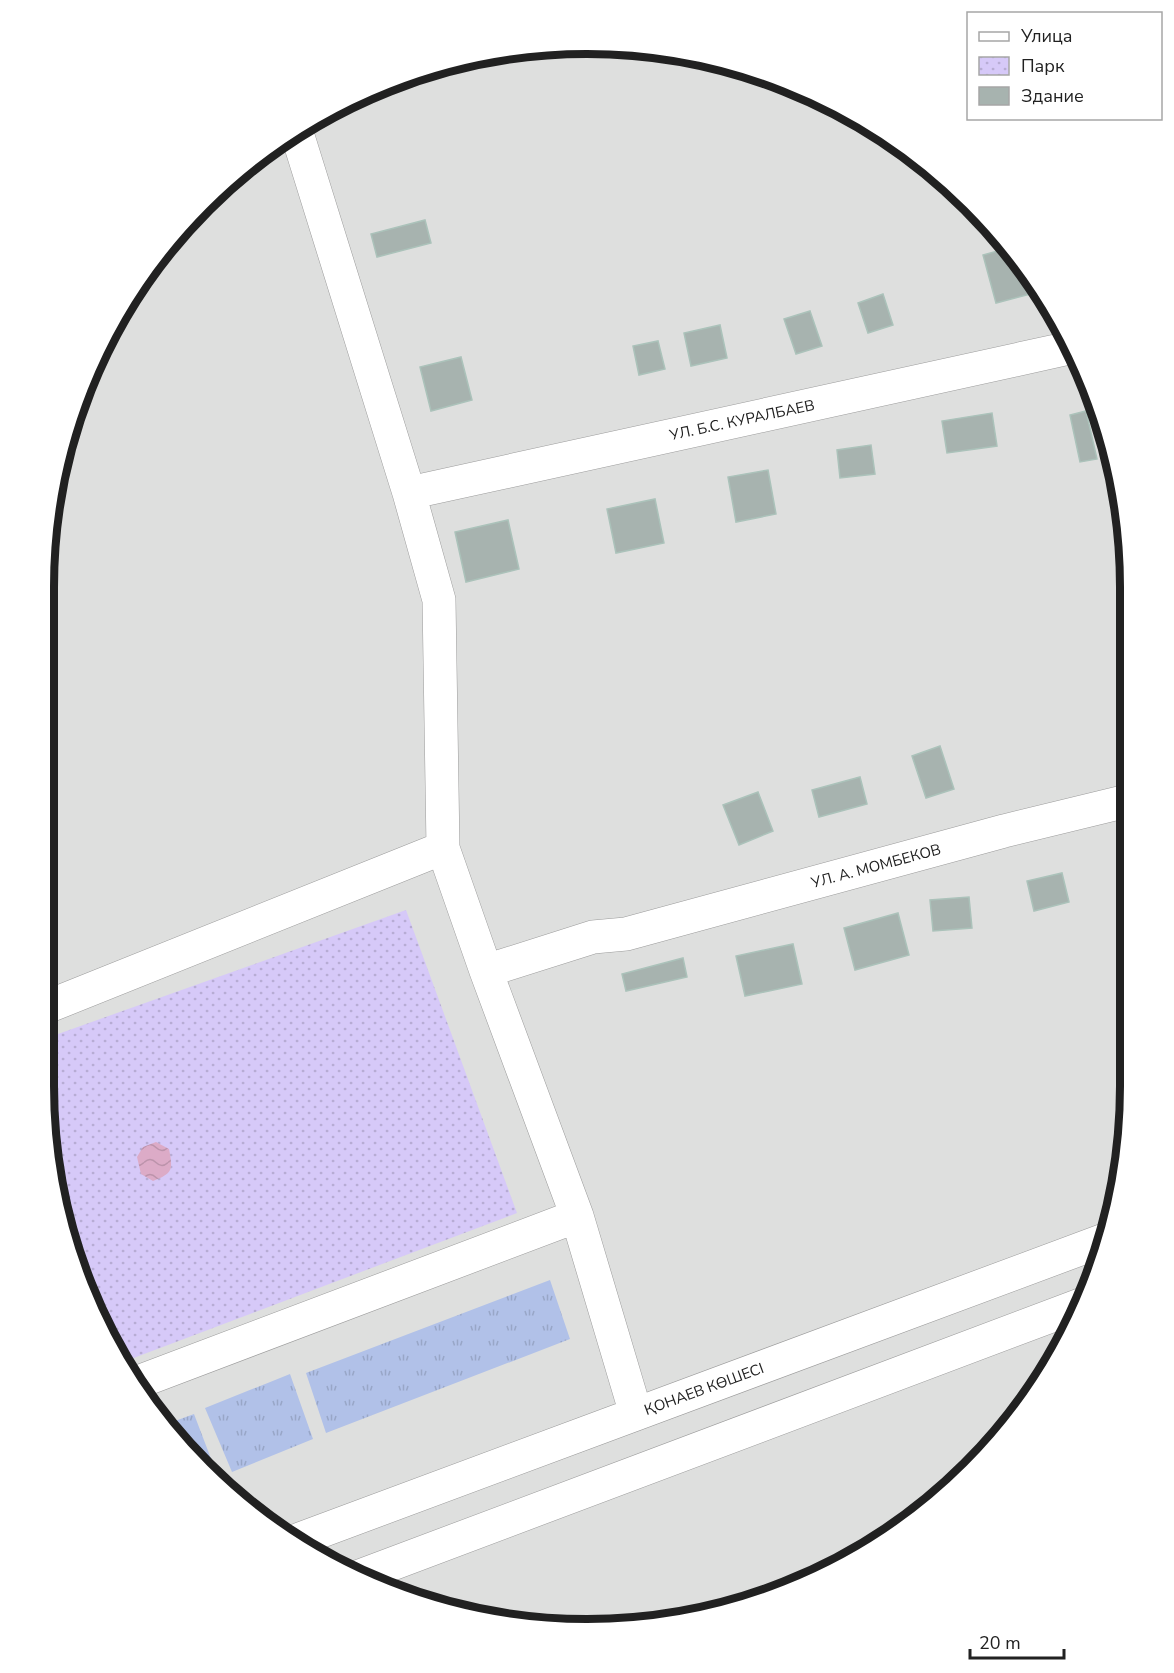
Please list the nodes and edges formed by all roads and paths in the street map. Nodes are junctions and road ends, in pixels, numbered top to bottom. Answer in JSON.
{"nodes":[{"id":1,"x":299,"y":139,"type":"edge"},
{"id":2,"x":1064,"y":349,"type":"edge"},
{"id":3,"x":409,"y":493,"type":"junction"},
{"id":4,"x":1120,"y":803,"type":"edge"},
{"id":5,"x":443,"y":848,"type":"junction"},
{"id":6,"x":486,"y":971,"type":"junction"},
{"id":7,"x":54,"y":1004,"type":"edge"},
{"id":8,"x":577,"y":1216,"type":"junction"},
{"id":9,"x":1096,"y":1243,"type":"edge"},
{"id":10,"x":1071,"y":1309,"type":"edge"},
{"id":11,"x":143,"y":1380,"type":"edge"},
{"id":12,"x":636,"y":1414,"type":"junction"},
{"id":13,"x":307,"y":1540,"type":"edge"},
{"id":14,"x":370,"y":1572,"type":"edge"}],
"edges":[{"from":1,"to":3,"type":"street"},
{"from":2,"to":3,"type":"street","name":"УЛ. Б.С. КУРАЛБАЕВ"},
{"from":3,"to":5,"type":"street"},
{"from":4,"to":6,"type":"street","name":"УЛ. А. МОМБЕКОВ"},
{"from":5,"to":6,"type":"street"},
{"from":5,"to":7,"type":"street"},
{"from":6,"to":8,"type":"street"},
{"from":8,"to":11,"type":"street"},
{"from":8,"to":12,"type":"street"},
{"from":9,"to":12,"type":"street","name":"ҚОНАЕВ КӨШЕСІ"},
{"from":10,"to":14,"type":"street"},
{"from":12,"to":13,"type":"street","name":"ҚОНАЕВ КӨШЕСІ"}]}
